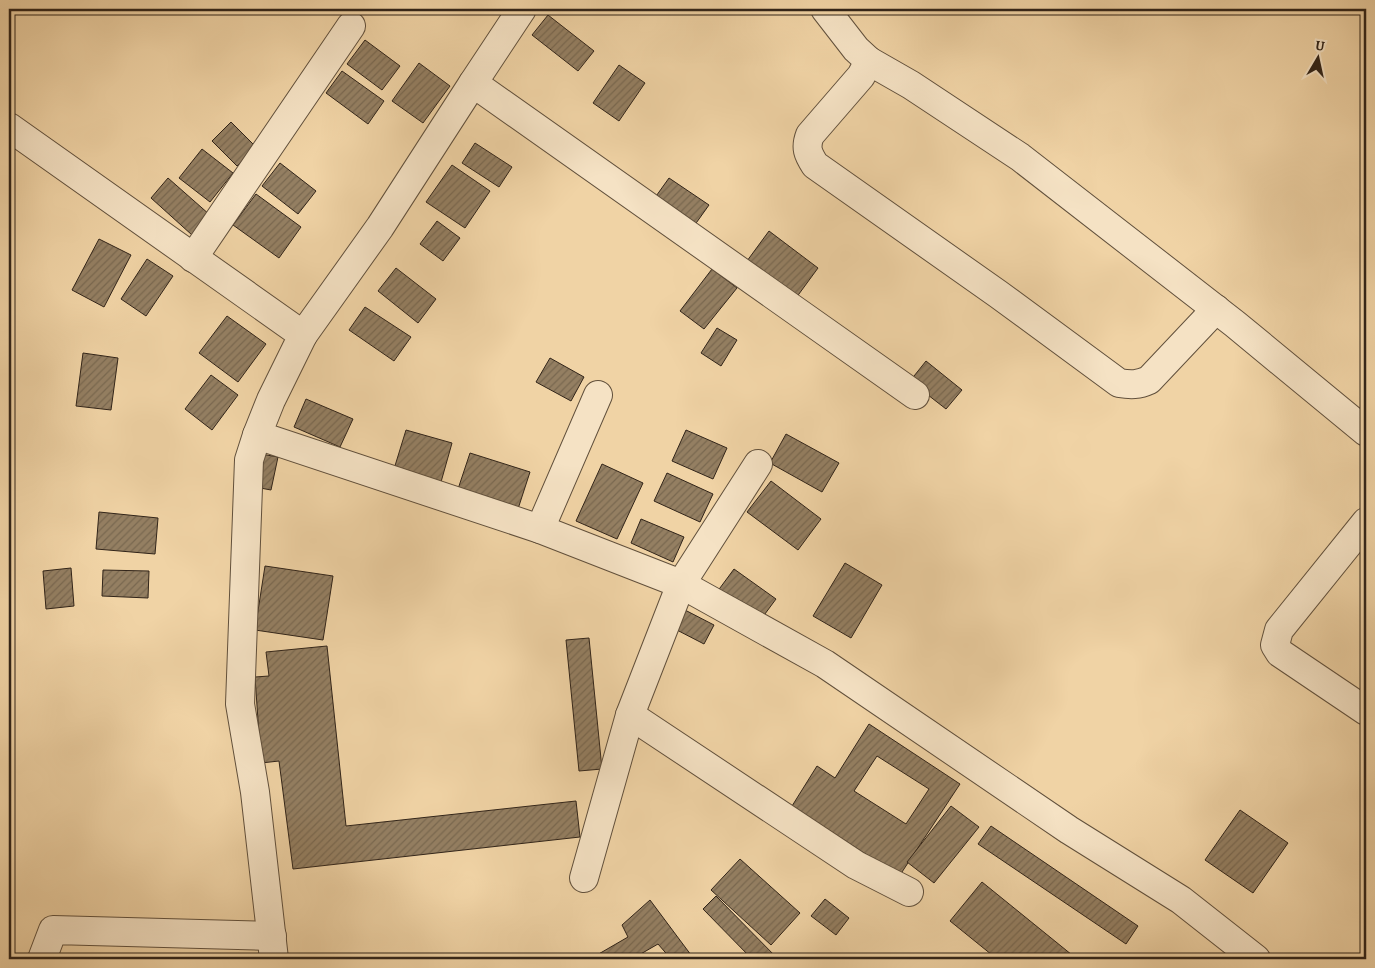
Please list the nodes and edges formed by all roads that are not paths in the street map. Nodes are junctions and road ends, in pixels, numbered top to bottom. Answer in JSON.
{"nodes":[{"id":1,"x":522,"y":9,"type":"edge"},
{"id":2,"x":825,"y":9,"type":"edge"},
{"id":3,"x":351,"y":26,"type":"dead end"},
{"id":4,"x":869,"y":61,"type":"junction"},
{"id":5,"x":473,"y":83,"type":"junction"},
{"id":6,"x":9,"y":127,"type":"edge"},
{"id":7,"x":193,"y":258,"type":"junction"},
{"id":8,"x":1216,"y":309,"type":"junction"},
{"id":9,"x":303,"y":336,"type":"junction"},
{"id":10,"x":598,"y":395,"type":"dead end"},
{"id":11,"x":915,"y":396,"type":"dead end"},
{"id":12,"x":1366,"y":432,"type":"edge"},
{"id":13,"x":257,"y":435,"type":"junction"},
{"id":14,"x":758,"y":464,"type":"dead end"},
{"id":15,"x":1366,"y":522,"type":"edge"},
{"id":16,"x":540,"y":529,"type":"junction"},
{"id":17,"x":681,"y":584,"type":"junction"},
{"id":18,"x":1366,"y":711,"type":"edge"},
{"id":19,"x":630,"y":715,"type":"junction"},
{"id":20,"x":584,"y":878,"type":"dead end"},
{"id":21,"x":909,"y":892,"type":"dead end"},
{"id":22,"x":273,"y":948,"type":"edge"},
{"id":23,"x":42,"y":959,"type":"edge"},
{"id":24,"x":1256,"y":959,"type":"edge"}],
"edges":[{"from":1,"to":5,"type":"street"},
{"from":2,"to":4,"type":"street"},
{"from":3,"to":7,"type":"street"},
{"from":4,"to":8,"type":"street"},
{"from":4,"to":8,"type":"street"},
{"from":5,"to":9,"type":"street"},
{"from":5,"to":11,"type":"street"},
{"from":6,"to":7,"type":"street"},
{"from":7,"to":9,"type":"street"},
{"from":8,"to":12,"type":"street"},
{"from":9,"to":13,"type":"street"},
{"from":10,"to":16,"type":"street"},
{"from":13,"to":16,"type":"street"},
{"from":13,"to":22,"type":"street"},
{"from":14,"to":17,"type":"street"},
{"from":15,"to":18,"type":"street"},
{"from":16,"to":17,"type":"street"},
{"from":17,"to":19,"type":"street"},
{"from":17,"to":24,"type":"street"},
{"from":19,"to":20,"type":"street"},
{"from":19,"to":21,"type":"street"},
{"from":22,"to":23,"type":"street"}]}
